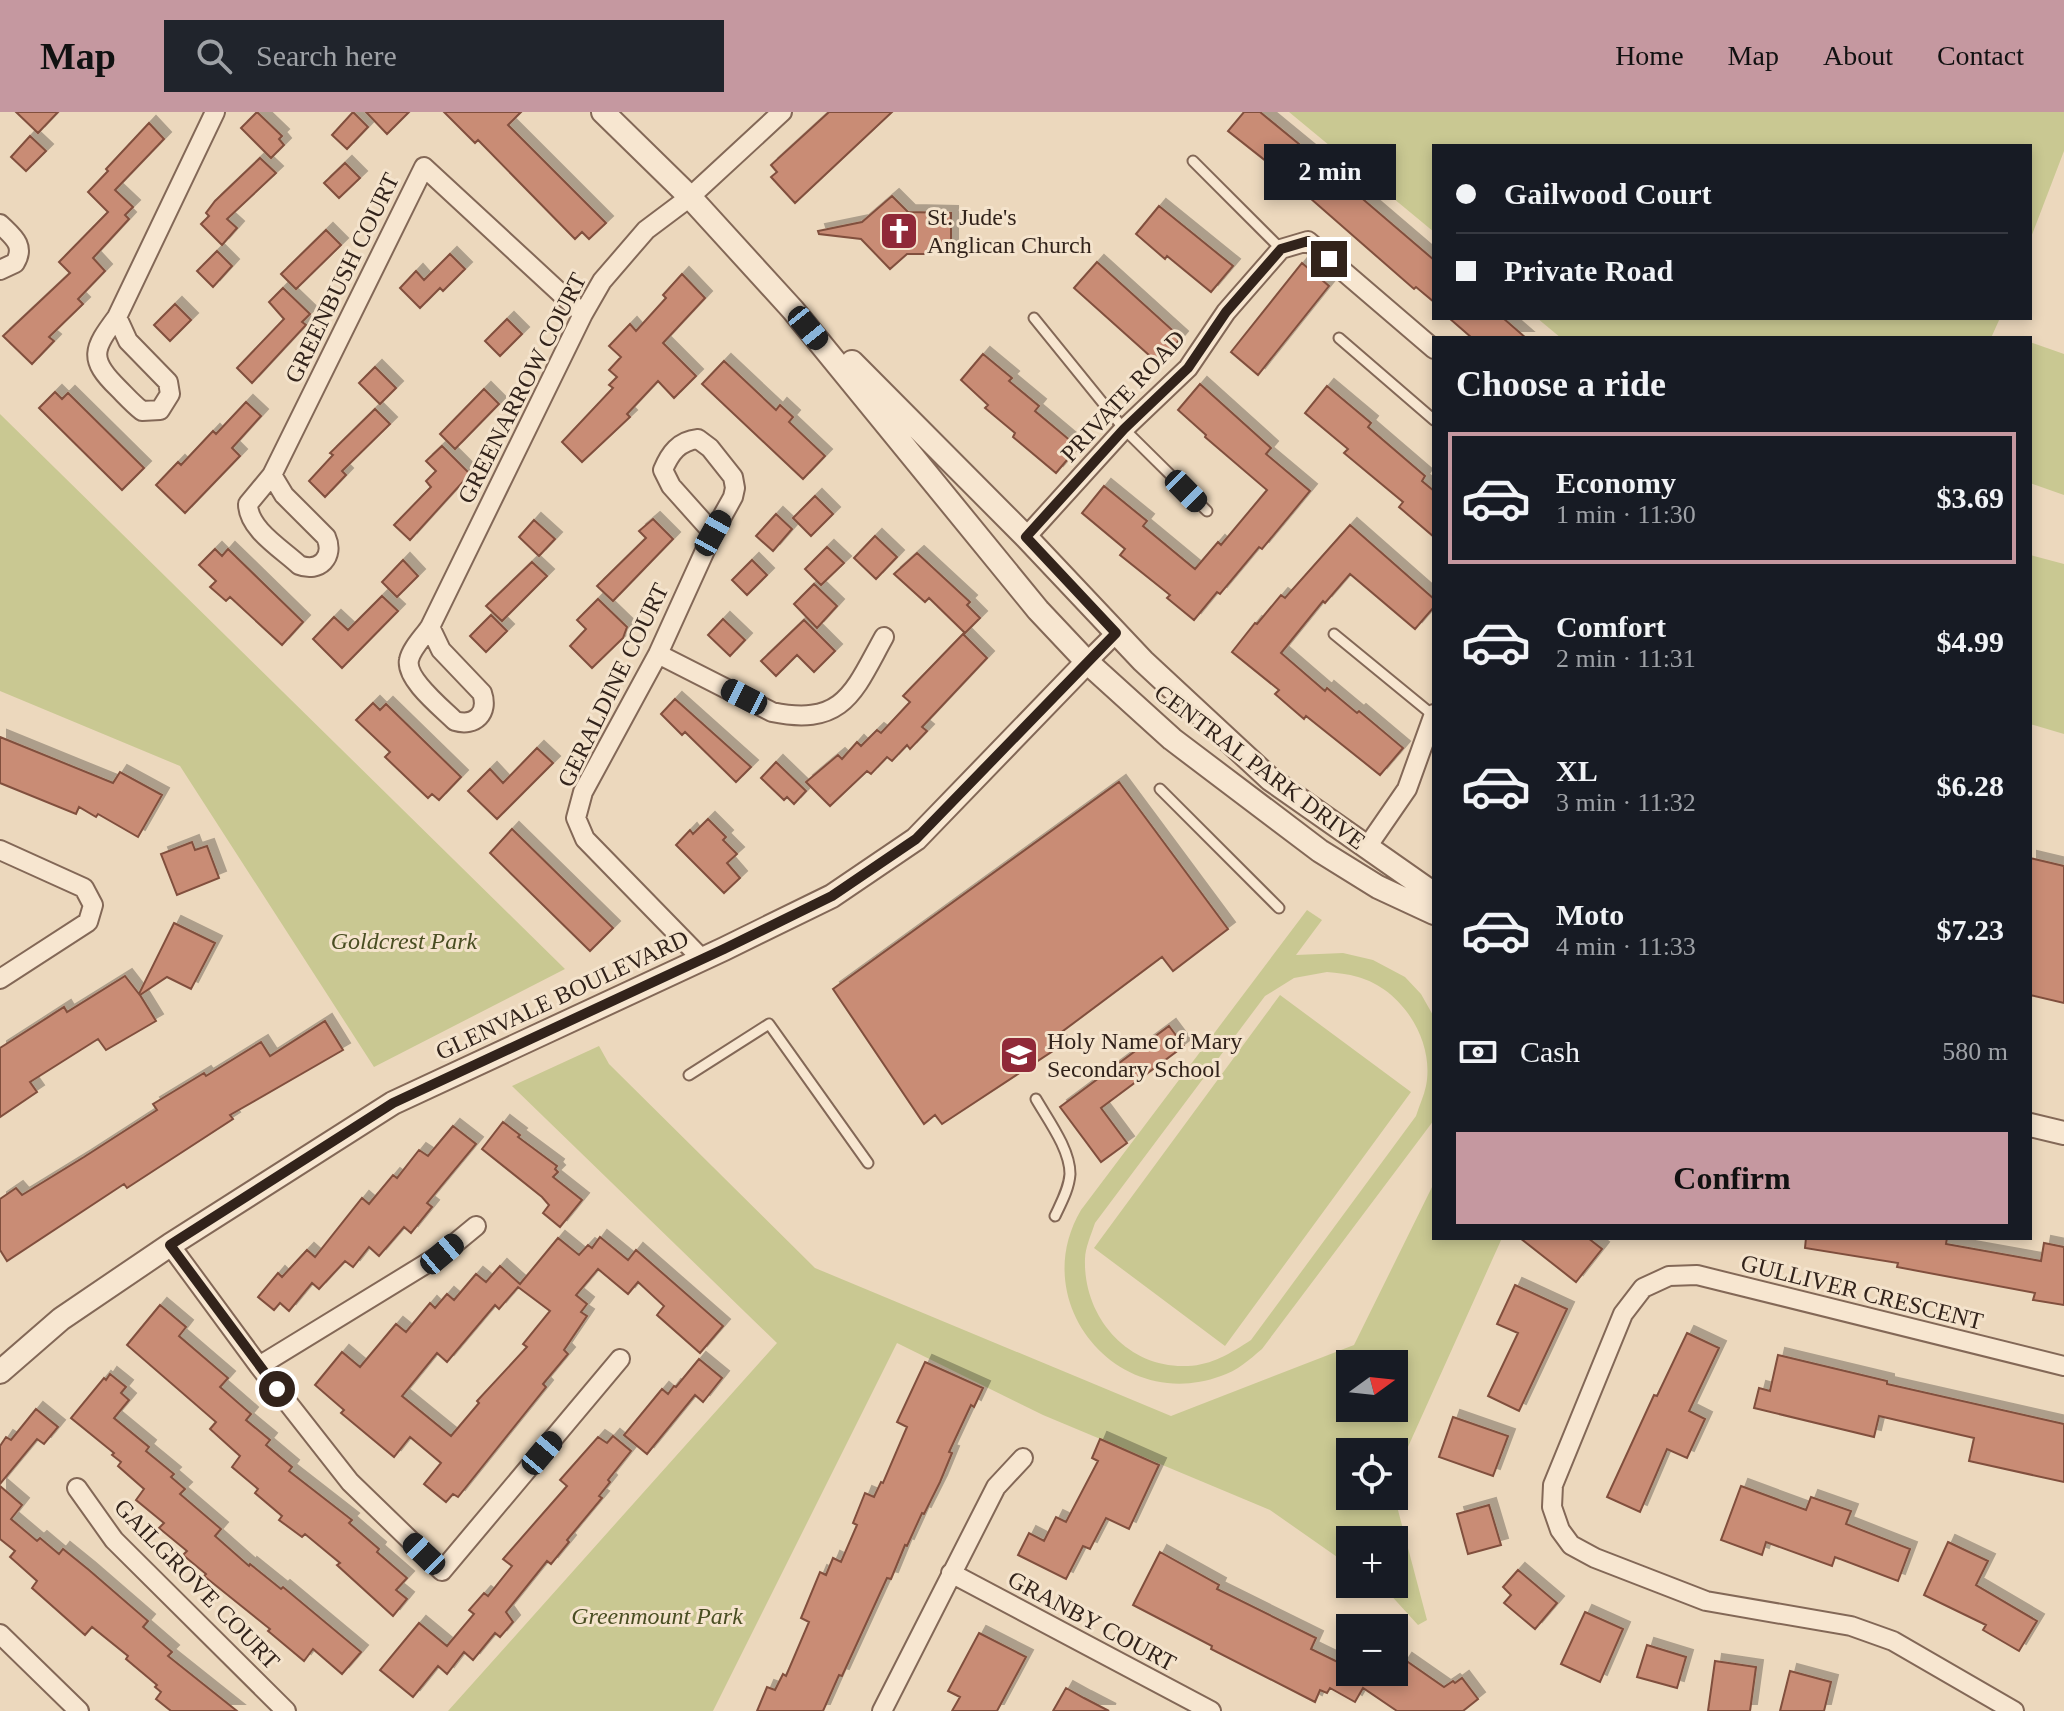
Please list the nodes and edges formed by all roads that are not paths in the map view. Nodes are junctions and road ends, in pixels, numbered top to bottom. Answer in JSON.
{"nodes":[{"id":1,"x":215,"y":112,"type":"edge"},
{"id":2,"x":603,"y":112,"type":"edge"},
{"id":3,"x":782,"y":112,"type":"edge"},
{"id":4,"x":1193,"y":161,"type":"dead end"},
{"id":5,"x":690,"y":197,"type":"junction"},
{"id":6,"x":0,"y":224,"type":"edge"},
{"id":7,"x":1281,"y":249,"type":"junction"},
{"id":8,"x":0,"y":270,"type":"edge"},
{"id":9,"x":793,"y":310,"type":"junction"},
{"id":10,"x":583,"y":314,"type":"junction"},
{"id":11,"x":117,"y":317,"type":"junction"},
{"id":12,"x":1034,"y":318,"type":"dead end"},
{"id":13,"x":1339,"y":338,"type":"dead end"},
{"id":14,"x":1432,"y":347,"type":"edge"},
{"id":15,"x":1432,"y":418,"type":"edge"},
{"id":16,"x":1124,"y":429,"type":"junction"},
{"id":17,"x":272,"y":475,"type":"junction"},
{"id":18,"x":1207,"y":511,"type":"dead end"},
{"id":19,"x":713,"y":533,"type":"junction"},
{"id":20,"x":1026,"y":537,"type":"junction"},
{"id":21,"x":430,"y":627,"type":"junction"},
{"id":22,"x":1116,"y":633,"type":"junction"},
{"id":23,"x":1334,"y":634,"type":"dead end"},
{"id":24,"x":884,"y":637,"type":"dead end"},
{"id":25,"x":658,"y":654,"type":"junction"},
{"id":26,"x":1087,"y":662,"type":"junction"},
{"id":27,"x":1432,"y":713,"type":"edge"},
{"id":28,"x":1432,"y":720,"type":"edge"},
{"id":29,"x":1160,"y":789,"type":"dead end"},
{"id":30,"x":1367,"y":847,"type":"junction"},
{"id":31,"x":0,"y":850,"type":"edge"},
{"id":32,"x":1432,"y":893,"type":"edge"},
{"id":33,"x":1279,"y":908,"type":"dead end"},
{"id":34,"x":1432,"y":912,"type":"edge"},
{"id":35,"x":701,"y":958,"type":"junction"},
{"id":36,"x":0,"y":979,"type":"edge"},
{"id":37,"x":689,"y":1075,"type":"dead end"},
{"id":38,"x":1036,"y":1099,"type":"dead end"},
{"id":39,"x":2032,"y":1125,"type":"edge"},
{"id":40,"x":2064,"y":1133,"type":"edge"},
{"id":41,"x":868,"y":1163,"type":"dead end"},
{"id":42,"x":1055,"y":1216,"type":"dead end"},
{"id":43,"x":476,"y":1226,"type":"dead end"},
{"id":44,"x":170,"y":1245,"type":"junction"},
{"id":45,"x":620,"y":1359,"type":"dead end"},
{"id":46,"x":259,"y":1366,"type":"junction"},
{"id":47,"x":2064,"y":1366,"type":"edge"},
{"id":48,"x":0,"y":1372,"type":"edge"},
{"id":49,"x":1023,"y":1458,"type":"dead end"},
{"id":50,"x":77,"y":1488,"type":"dead end"},
{"id":51,"x":951,"y":1573,"type":"junction"},
{"id":52,"x":0,"y":1634,"type":"edge"},
{"id":53,"x":79,"y":1711,"type":"edge"},
{"id":54,"x":286,"y":1711,"type":"edge"},
{"id":55,"x":882,"y":1711,"type":"edge"},
{"id":56,"x":1211,"y":1711,"type":"edge"},
{"id":57,"x":2014,"y":1711,"type":"edge"}],
"edges":[{"from":1,"to":11,"type":"street"},
{"from":2,"to":5,"type":"street","name":"CENTRAL PARK DRIVE"},
{"from":3,"to":5,"type":"street","name":"GREENARROW COURT"},
{"from":4,"to":7,"type":"lane"},
{"from":5,"to":9,"type":"street","name":"CENTRAL PARK DRIVE"},
{"from":5,"to":10,"type":"street","name":"GREENARROW COURT"},
{"from":6,"to":8,"type":"street"},
{"from":7,"to":14,"type":"street"},
{"from":7,"to":16,"type":"street","name":"PRIVATE ROAD"},
{"from":9,"to":20,"type":"street","name":"CENTRAL PARK DRIVE"},
{"from":9,"to":26,"type":"street","name":"CENTRAL PARK DRIVE"},
{"from":10,"to":17,"type":"street","name":"GREENBUSH COURT"},
{"from":10,"to":21,"type":"street","name":"GREENARROW COURT"},
{"from":11,"to":11,"type":"street"},
{"from":12,"to":16,"type":"lane"},
{"from":13,"to":15,"type":"lane"},
{"from":16,"to":18,"type":"lane"},
{"from":16,"to":20,"type":"street","name":"PRIVATE ROAD"},
{"from":17,"to":17,"type":"street","name":"GREENBUSH COURT"},
{"from":19,"to":19,"type":"street","name":"GERALDINE COURT"},
{"from":19,"to":25,"type":"street","name":"GERALDINE COURT"},
{"from":20,"to":22,"type":"street","name":"CENTRAL PARK DRIVE"},
{"from":21,"to":21,"type":"street","name":"GREENARROW COURT"},
{"from":22,"to":26,"type":"street","name":"GLENVALE BOULEVARD"},
{"from":22,"to":30,"type":"street","name":"CENTRAL PARK DRIVE"},
{"from":23,"to":27,"type":"lane"},
{"from":24,"to":25,"type":"street"},
{"from":25,"to":35,"type":"street","name":"GERALDINE COURT"},
{"from":26,"to":34,"type":"street","name":"CENTRAL PARK DRIVE"},
{"from":26,"to":35,"type":"street","name":"GLENVALE BOULEVARD"},
{"from":28,"to":30,"type":"street"},
{"from":29,"to":33,"type":"lane"},
{"from":30,"to":32,"type":"street","name":"CENTRAL PARK DRIVE"},
{"from":31,"to":36,"type":"street"},
{"from":35,"to":44,"type":"street","name":"GLENVALE BOULEVARD"},
{"from":37,"to":41,"type":"lane"},
{"from":38,"to":42,"type":"lane"},
{"from":39,"to":40,"type":"street"},
{"from":43,"to":46,"type":"street"},
{"from":44,"to":46,"type":"street"},
{"from":44,"to":48,"type":"street","name":"GLENVALE BOULEVARD"},
{"from":45,"to":46,"type":"street"},
{"from":47,"to":57,"type":"street","name":"GULLIVER CRESCENT"},
{"from":49,"to":51,"type":"street"},
{"from":50,"to":54,"type":"street","name":"GAILGROVE COURT"},
{"from":51,"to":55,"type":"street"},
{"from":51,"to":56,"type":"street","name":"GRANBY COURT"},
{"from":52,"to":53,"type":"street"}]}
